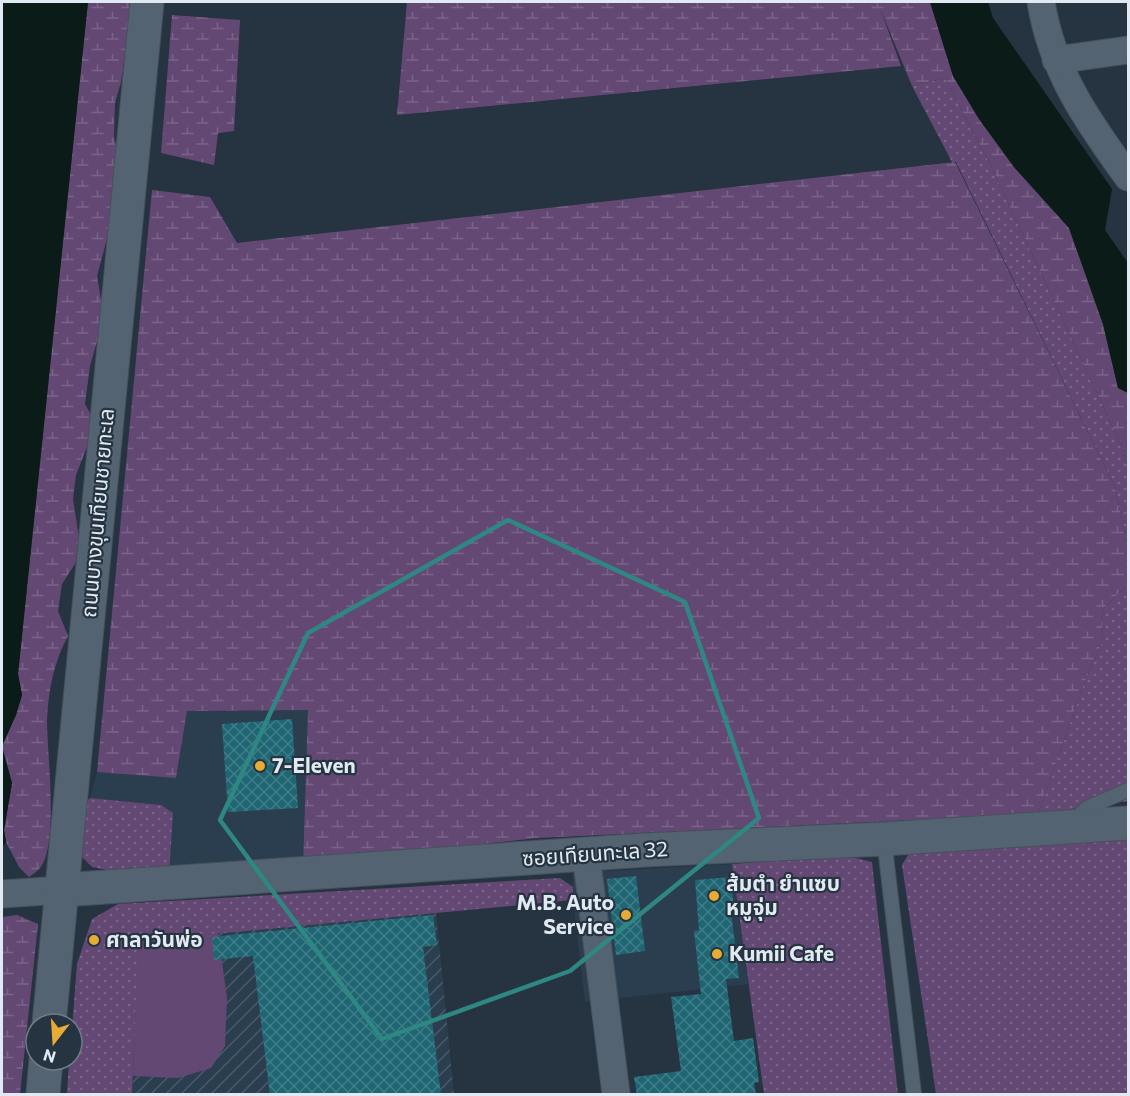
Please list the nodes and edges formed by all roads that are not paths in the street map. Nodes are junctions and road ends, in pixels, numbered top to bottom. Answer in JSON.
{"nodes":[{"id":1,"x":147,"y":2,"type":"edge"},
{"id":2,"x":1041,"y":2,"type":"edge"},
{"id":3,"x":1128,"y":50,"type":"edge"},
{"id":4,"x":1056,"y":60,"type":"junction"},
{"id":5,"x":1128,"y":177,"type":"edge"},
{"id":6,"x":1128,"y":790,"type":"edge"},
{"id":7,"x":1128,"y":823,"type":"edge"},
{"id":8,"x":1068,"y":827,"type":"junction"},
{"id":9,"x":884,"y":839,"type":"junction"},
{"id":10,"x":586,"y":855,"type":"junction"},
{"id":11,"x":62,"y":890,"type":"junction"},
{"id":12,"x":2,"y":894,"type":"edge"},
{"id":13,"x":50,"y":1012,"type":"edge"},
{"id":14,"x":45,"y":1072,"type":"edge"},
{"id":15,"x":43,"y":1095,"type":"edge"},
{"id":16,"x":616,"y":1095,"type":"edge"},
{"id":17,"x":914,"y":1095,"type":"edge"}],
"edges":[{"from":1,"to":11,"type":"street","name":"ถนนบางขุนเทียนชายทะเล"},
{"from":2,"to":4,"type":"street"},
{"from":3,"to":4,"type":"street"},
{"from":4,"to":5,"type":"street"},
{"from":6,"to":8,"type":"lane"},
{"from":7,"to":8,"type":"street","name":"ซอยเทียนทะเล 32"},
{"from":8,"to":9,"type":"street","name":"ซอยเทียนทะเล 32"},
{"from":9,"to":10,"type":"street","name":"ซอยเทียนทะเล 32"},
{"from":9,"to":17,"type":"lane"},
{"from":10,"to":11,"type":"street","name":"ซอยเทียนทะเล 32"},
{"from":10,"to":16,"type":"street"},
{"from":11,"to":12,"type":"street"},
{"from":11,"to":13,"type":"street","name":"ถนนบางขุนเทียนชายทะเล"},
{"from":14,"to":15,"type":"street"}]}
